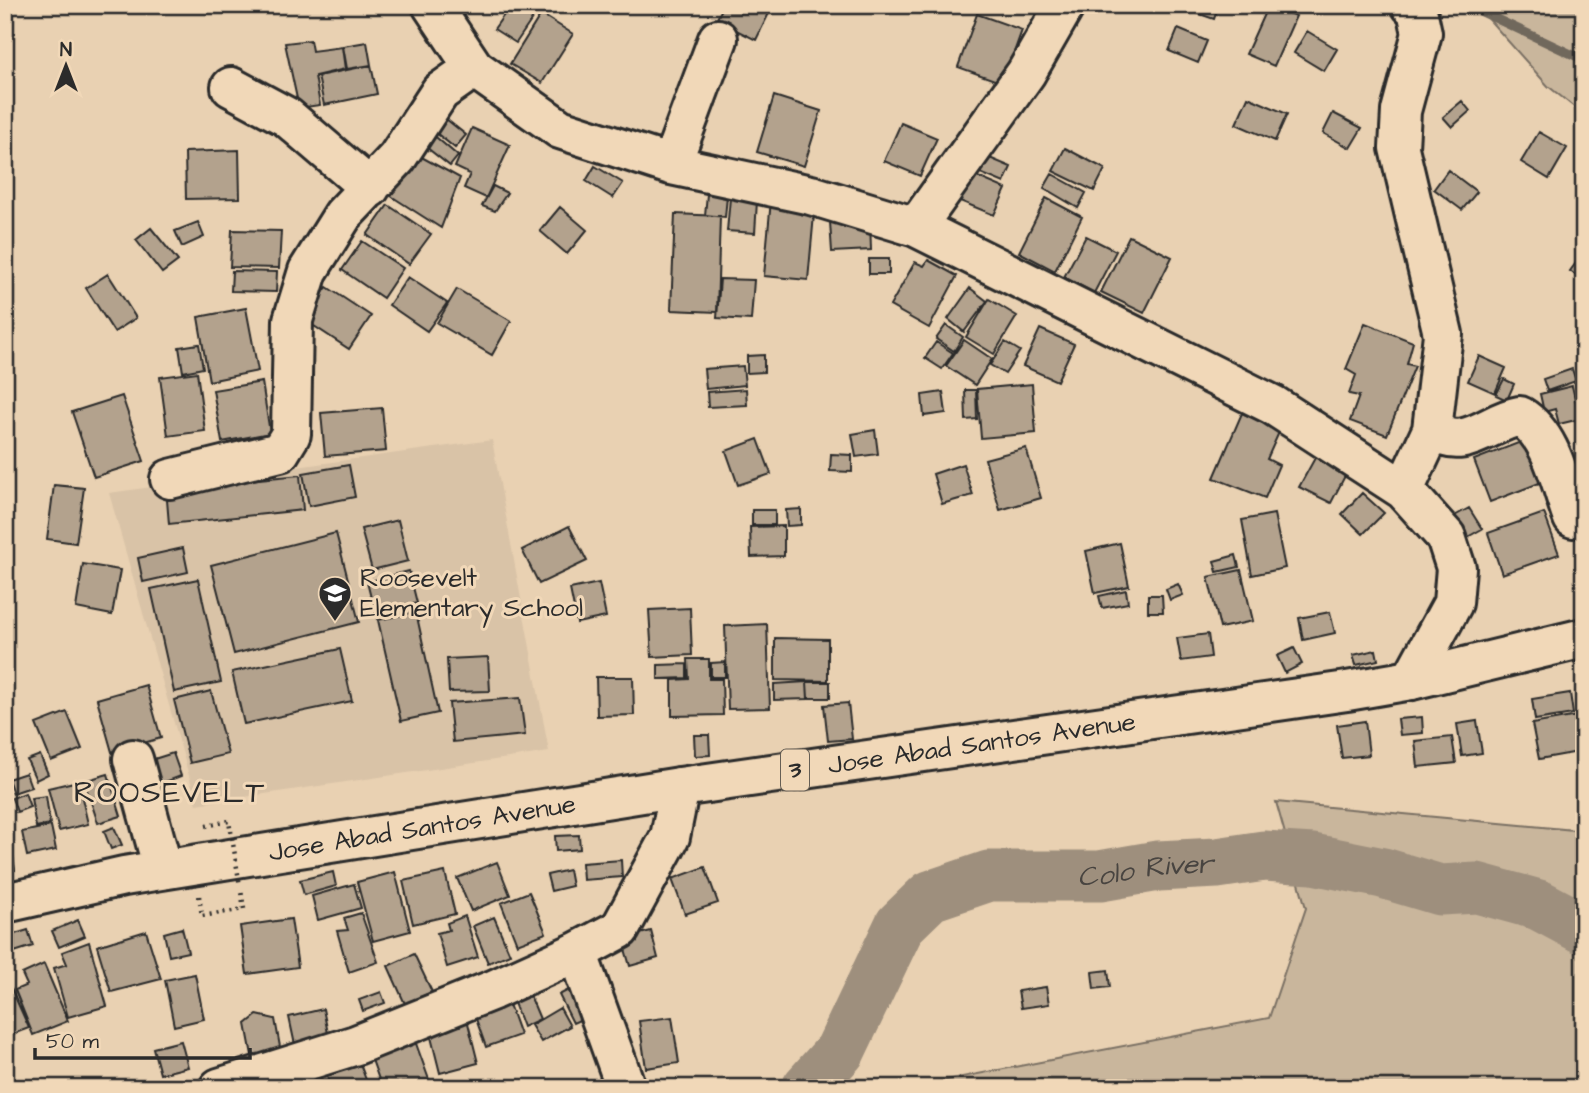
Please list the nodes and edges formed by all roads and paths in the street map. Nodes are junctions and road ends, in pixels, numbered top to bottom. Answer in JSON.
{"nodes":[{"id":1,"x":432,"y":5,"type":"edge"},
{"id":2,"x":1411,"y":5,"type":"edge"},
{"id":3,"x":1064,"y":7,"type":"edge"},
{"id":4,"x":718,"y":39,"type":"dead end"},
{"id":5,"x":474,"y":68,"type":"junction"},
{"id":6,"x":231,"y":87,"type":"dead end"},
{"id":7,"x":671,"y":165,"type":"junction"},
{"id":8,"x":370,"y":188,"type":"junction"},
{"id":9,"x":916,"y":227,"type":"junction"},
{"id":10,"x":1432,"y":430,"type":"junction"},
{"id":11,"x":170,"y":479,"type":"dead end"},
{"id":12,"x":1404,"y":490,"type":"junction"},
{"id":13,"x":1573,"y":518,"type":"dead end"},
{"id":14,"x":1584,"y":638,"type":"edge"},
{"id":15,"x":1411,"y":680,"type":"junction"},
{"id":16,"x":133,"y":759,"type":"dead end"},
{"id":17,"x":680,"y":787,"type":"junction"},
{"id":18,"x":231,"y":831,"type":"dead end"},
{"id":19,"x":163,"y":869,"type":"junction"},
{"id":20,"x":5,"y":903,"type":"edge"},
{"id":21,"x":202,"y":916,"type":"dead end"},
{"id":22,"x":577,"y":953,"type":"junction"},
{"id":23,"x":316,"y":1074,"type":"edge"},
{"id":24,"x":219,"y":1088,"type":"edge"},
{"id":25,"x":626,"y":1088,"type":"edge"}],
"edges":[{"from":1,"to":5,"type":"main road"},
{"from":2,"to":10,"type":"main road"},
{"from":3,"to":9,"type":"main road"},
{"from":4,"to":7,"type":"main road"},
{"from":5,"to":7,"type":"main road"},
{"from":5,"to":8,"type":"main road"},
{"from":6,"to":8,"type":"main road"},
{"from":7,"to":9,"type":"main road"},
{"from":8,"to":11,"type":"main road"},
{"from":9,"to":12,"type":"main road"},
{"from":10,"to":12,"type":"main road"},
{"from":10,"to":13,"type":"main road"},
{"from":12,"to":15,"type":"main road"},
{"from":14,"to":15,"type":"main road","name":"Jose Abad Santos Avenue","number":"3"},
{"from":15,"to":17,"type":"main road","name":"Jose Abad Santos Avenue","number":"3"},
{"from":16,"to":19,"type":"main road"},
{"from":17,"to":19,"type":"main road","name":"Jose Abad Santos Avenue","number":"3"},
{"from":17,"to":22,"type":"main road"},
{"from":18,"to":21,"type":"path","bridge":true},
{"from":19,"to":20,"type":"main road","name":"Jose Abad Santos Avenue","number":"3"},
{"from":22,"to":23,"type":"main road"},
{"from":22,"to":25,"type":"main road"},
{"from":23,"to":24,"type":"main road"}]}
